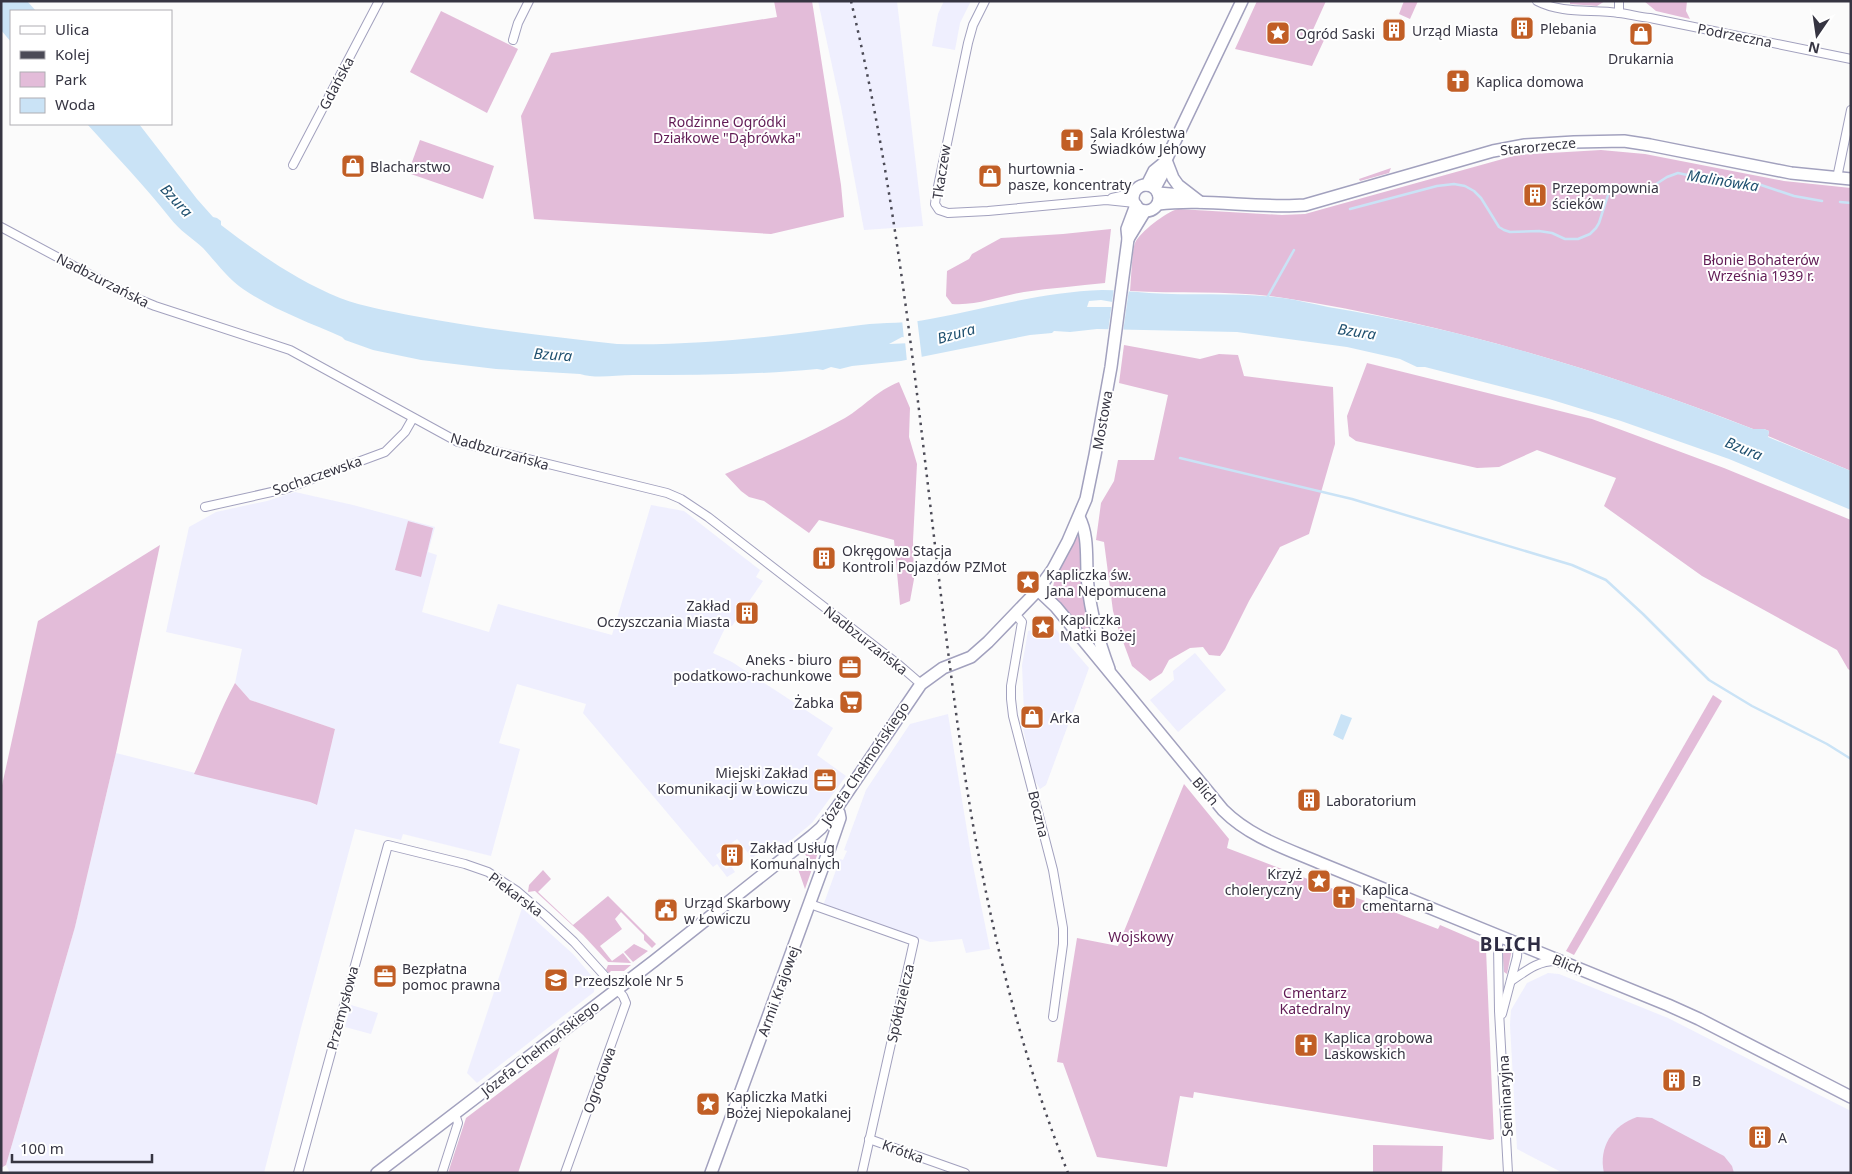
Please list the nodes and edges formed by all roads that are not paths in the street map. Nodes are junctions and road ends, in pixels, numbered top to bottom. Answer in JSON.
{"nodes":[{"id":1,"x":379,"y":1,"type":"edge"},
{"id":2,"x":529,"y":1,"type":"edge"},
{"id":3,"x":985,"y":1,"type":"edge"},
{"id":4,"x":1242,"y":1,"type":"edge"},
{"id":5,"x":1537,"y":1,"type":"edge"},
{"id":6,"x":1619,"y":1,"type":"edge"},
{"id":7,"x":1619,"y":13,"type":"junction"},
{"id":8,"x":513,"y":40,"type":"dead end"},
{"id":9,"x":1851,"y":59,"type":"edge"},
{"id":10,"x":1851,"y":110,"type":"edge"},
{"id":11,"x":1166,"y":160,"type":"junction"},
{"id":12,"x":293,"y":165,"type":"dead end"},
{"id":13,"x":1836,"y":178,"type":"junction"},
{"id":14,"x":1851,"y":180,"type":"edge"},
{"id":15,"x":1154,"y":192,"type":"junction"},
{"id":16,"x":1200,"y":202,"type":"junction"},
{"id":17,"x":1137,"y":203,"type":"junction"},
{"id":18,"x":1,"y":227,"type":"edge"},
{"id":19,"x":413,"y":418,"type":"junction"},
{"id":20,"x":205,"y":508,"type":"dead end"},
{"id":21,"x":1079,"y":517,"type":"junction"},
{"id":22,"x":1038,"y":590,"type":"junction"},
{"id":23,"x":1015,"y":614,"type":"junction"},
{"id":24,"x":1098,"y":652,"type":"junction"},
{"id":25,"x":921,"y":684,"type":"junction"},
{"id":26,"x":836,"y":809,"type":"junction"},
{"id":27,"x":388,"y":844,"type":"joint"},
{"id":28,"x":810,"y":904,"type":"junction"},
{"id":29,"x":1501,"y":936,"type":"junction"},
{"id":30,"x":1518,"y":943,"type":"junction"},
{"id":31,"x":1562,"y":961,"type":"junction"},
{"id":32,"x":1511,"y":981,"type":"junction"},
{"id":33,"x":617,"y":989,"type":"junction"},
{"id":34,"x":1053,"y":1018,"type":"dead end"},
{"id":35,"x":1501,"y":1019,"type":"junction"},
{"id":36,"x":1851,"y":1097,"type":"edge"},
{"id":37,"x":454,"y":1114,"type":"junction"},
{"id":38,"x":869,"y":1139,"type":"junction"},
{"id":39,"x":298,"y":1173,"type":"edge"},
{"id":40,"x":378,"y":1173,"type":"edge"},
{"id":41,"x":442,"y":1173,"type":"edge"},
{"id":42,"x":566,"y":1173,"type":"edge"},
{"id":43,"x":711,"y":1173,"type":"edge"},
{"id":44,"x":862,"y":1173,"type":"edge"},
{"id":45,"x":965,"y":1173,"type":"edge"},
{"id":46,"x":1508,"y":1173,"type":"edge"}],
"edges":[{"from":1,"to":12,"type":"street","name":"Gdańska"},
{"from":2,"to":8,"type":"street"},
{"from":3,"to":17,"type":"street","name":"Tkaczew"},
{"from":4,"to":11,"type":"street"},
{"from":5,"to":7,"type":"street","name":"Podrzeczna"},
{"from":6,"to":7,"type":"street"},
{"from":7,"to":9,"type":"street","name":"Podrzeczna"},
{"from":10,"to":13,"type":"street"},
{"from":11,"to":15,"type":"street"},
{"from":11,"to":16,"type":"street"},
{"from":13,"to":14,"type":"street","name":"Starorzecze"},
{"from":13,"to":16,"type":"street","name":"Starorzecze"},
{"from":15,"to":16,"type":"street","name":"Starorzecze"},
{"from":15,"to":17,"type":"street"},
{"from":15,"to":17,"type":"street"},
{"from":17,"to":21,"type":"street","name":"Mostowa"},
{"from":18,"to":19,"type":"street","name":"Nadbzurzańska"},
{"from":19,"to":20,"type":"street","name":"Sochaczewska"},
{"from":19,"to":25,"type":"street","name":"Nadbzurzańska"},
{"from":21,"to":22,"type":"street","name":"Mostowa"},
{"from":21,"to":24,"type":"street","name":"Blich"},
{"from":22,"to":23,"type":"street","name":"Józefa Chełmońskiego"},
{"from":22,"to":24,"type":"street","name":"Blich"},
{"from":23,"to":25,"type":"street","name":"Józefa Chełmońskiego"},
{"from":23,"to":34,"type":"street","name":"Boczna"},
{"from":24,"to":29,"type":"street","name":"Blich"},
{"from":25,"to":26,"type":"street","name":"Józefa Chełmońskiego"},
{"from":26,"to":28,"type":"street","name":"Armii Krajowej"},
{"from":26,"to":33,"type":"street","name":"Józefa Chełmońskiego"},
{"from":27,"to":33,"type":"street","name":"Piekarska"},
{"from":27,"to":39,"type":"street","name":"Przemysłowa"},
{"from":28,"to":38,"type":"street","name":"Spółdzielcza"},
{"from":28,"to":43,"type":"street","name":"Armii Krajowej"},
{"from":29,"to":30,"type":"street","name":"Blich"},
{"from":29,"to":35,"type":"street","name":"Seminaryjna"},
{"from":30,"to":31,"type":"street","name":"Blich"},
{"from":30,"to":32,"type":"street","name":"Seminaryjna"},
{"from":31,"to":32,"type":"street"},
{"from":31,"to":36,"type":"street","name":"Blich"},
{"from":32,"to":35,"type":"street","name":"Seminaryjna"},
{"from":33,"to":37,"type":"street","name":"Józefa Chełmońskiego"},
{"from":33,"to":42,"type":"street","name":"Ogrodowa"},
{"from":35,"to":46,"type":"street","name":"Seminaryjna"},
{"from":37,"to":40,"type":"street","name":"Józefa Chełmońskiego"},
{"from":37,"to":41,"type":"street"},
{"from":38,"to":44,"type":"street","name":"Spółdzielcza"},
{"from":38,"to":45,"type":"street","name":"Krótka"}]}
